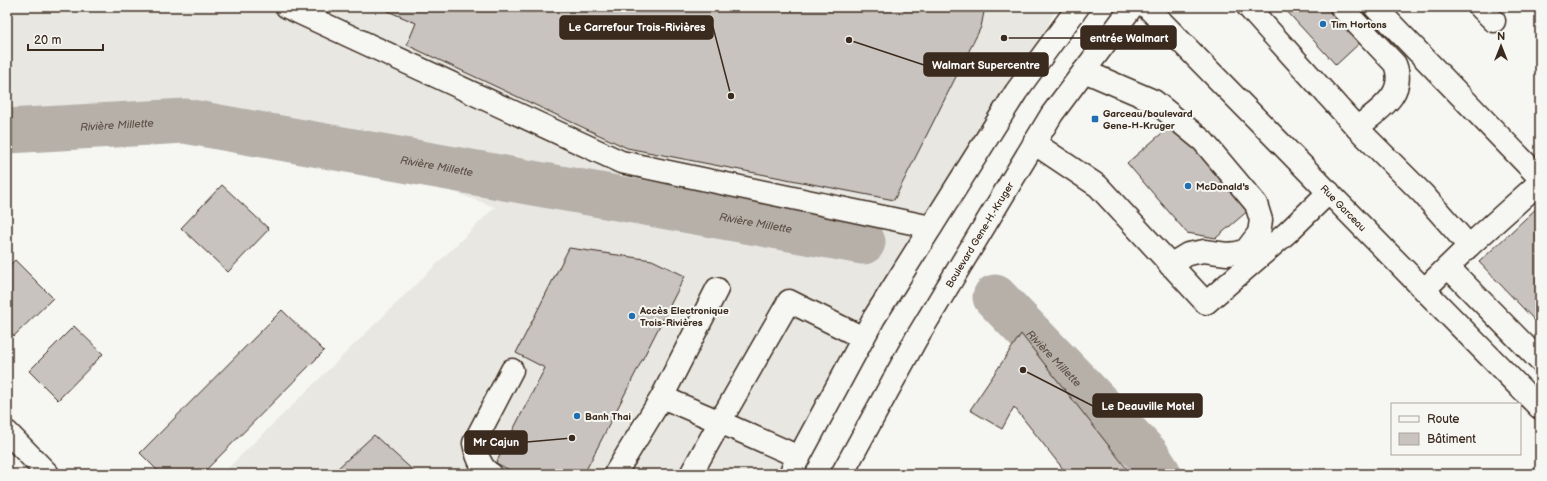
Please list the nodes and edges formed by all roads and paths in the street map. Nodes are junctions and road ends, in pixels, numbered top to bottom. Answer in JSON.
{"nodes":[{"id":1,"x":287,"y":7,"type":"edge"},
{"id":2,"x":1078,"y":7,"type":"edge"},
{"id":3,"x":1132,"y":7,"type":"edge"},
{"id":4,"x":1147,"y":7,"type":"edge"},
{"id":5,"x":1248,"y":7,"type":"edge"},
{"id":6,"x":1341,"y":7,"type":"edge"},
{"id":7,"x":1375,"y":7,"type":"edge"},
{"id":8,"x":1084,"y":71,"type":"junction"},
{"id":9,"x":1357,"y":128,"type":"junction"},
{"id":10,"x":1034,"y":143,"type":"junction"},
{"id":11,"x":1540,"y":178,"type":"edge"},
{"id":12,"x":1540,"y":182,"type":"edge"},
{"id":13,"x":1329,"y":192,"type":"junction"},
{"id":14,"x":931,"y":227,"type":"junction"},
{"id":15,"x":1469,"y":246,"type":"junction"},
{"id":16,"x":1170,"y":264,"type":"junction"},
{"id":17,"x":1448,"y":267,"type":"junction"},
{"id":18,"x":717,"y":289,"type":"dead end"},
{"id":19,"x":1425,"y":289,"type":"junction"},
{"id":20,"x":863,"y":338,"type":"junction"},
{"id":21,"x":1540,"y":360,"type":"edge"},
{"id":22,"x":512,"y":370,"type":"dead end"},
{"id":23,"x":662,"y":397,"type":"junction"},
{"id":24,"x":1540,"y":408,"type":"edge"},
{"id":25,"x":720,"y":422,"type":"junction"},
{"id":26,"x":7,"y":432,"type":"edge"},
{"id":27,"x":794,"y":465,"type":"edge"},
{"id":28,"x":48,"y":474,"type":"edge"},
{"id":29,"x":491,"y":474,"type":"edge"},
{"id":30,"x":615,"y":474,"type":"edge"},
{"id":31,"x":691,"y":474,"type":"edge"},
{"id":32,"x":842,"y":474,"type":"edge"}],
"edges":[{"from":1,"to":14,"type":"main road"},
{"from":2,"to":14,"type":"main road"},
{"from":3,"to":8,"type":"main road","name":"Boulevard Gene-H.-Kruger"},
{"from":4,"to":13,"type":"main road","name":"Rue Garceau"},
{"from":5,"to":9,"type":"main road"},
{"from":6,"to":9,"type":"main road"},
{"from":7,"to":11,"type":"main road"},
{"from":8,"to":10,"type":"main road","name":"Boulevard Gene-H.-Kruger"},
{"from":8,"to":16,"type":"main road"},
{"from":9,"to":15,"type":"main road"},
{"from":10,"to":16,"type":"main road"},
{"from":10,"to":32,"type":"main road","name":"Boulevard Gene-H.-Kruger"},
{"from":12,"to":15,"type":"main road"},
{"from":13,"to":16,"type":"main road"},
{"from":13,"to":19,"type":"main road","name":"Rue Garceau"},
{"from":14,"to":20,"type":"main road"},
{"from":15,"to":17,"type":"main road"},
{"from":17,"to":19,"type":"main road"},
{"from":17,"to":21,"type":"main road"},
{"from":18,"to":23,"type":"main road"},
{"from":19,"to":24,"type":"main road","name":"Rue Garceau"},
{"from":20,"to":25,"type":"main road"},
{"from":20,"to":27,"type":"main road"},
{"from":22,"to":29,"type":"main road"},
{"from":23,"to":25,"type":"main road"},
{"from":23,"to":30,"type":"main road"},
{"from":25,"to":27,"type":"main road"},
{"from":25,"to":31,"type":"main road"},
{"from":26,"to":28,"type":"main road"}]}
